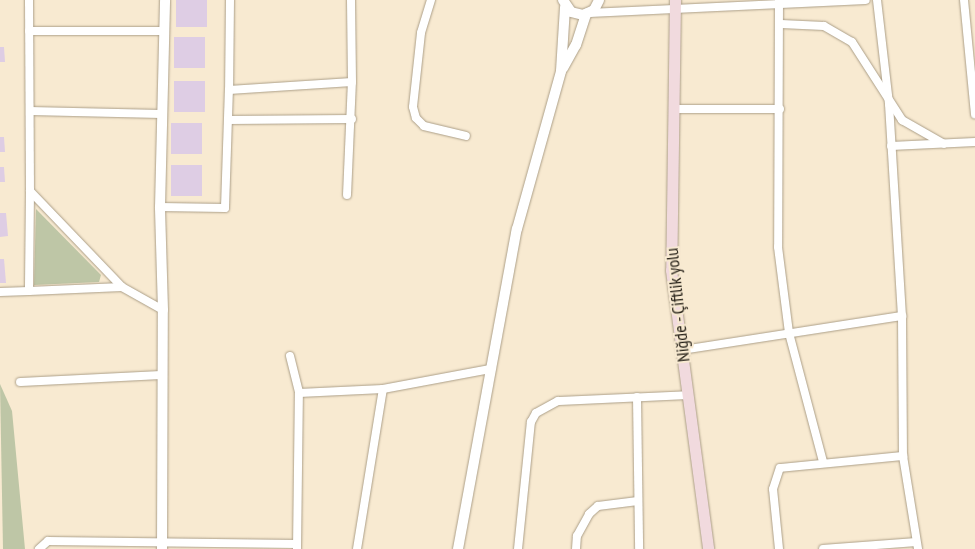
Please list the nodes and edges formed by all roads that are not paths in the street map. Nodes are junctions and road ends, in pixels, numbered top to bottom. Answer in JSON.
{"nodes":[{"id":1,"x":29,"y":0,"type":"edge"},
{"id":2,"x":165,"y":0,"type":"edge"},
{"id":3,"x":230,"y":0,"type":"edge"},
{"id":4,"x":351,"y":0,"type":"edge"},
{"id":5,"x":431,"y":0,"type":"edge"},
{"id":6,"x":599,"y":0,"type":"edge"},
{"id":7,"x":866,"y":0,"type":"edge"},
{"id":8,"x":877,"y":0,"type":"edge"},
{"id":9,"x":964,"y":0,"type":"edge"},
{"id":10,"x":564,"y":3,"type":"edge"},
{"id":11,"x":779,"y":3,"type":"edge"},
{"id":12,"x":675,"y":5,"type":"edge"},
{"id":13,"x":588,"y":14,"type":"junction"},
{"id":14,"x":781,"y":24,"type":"junction"},
{"id":15,"x":29,"y":31,"type":"junction"},
{"id":16,"x":164,"y":31,"type":"junction"},
{"id":17,"x":561,"y":71,"type":"junction"},
{"id":18,"x":352,"y":82,"type":"junction"},
{"id":19,"x":229,"y":90,"type":"junction"},
{"id":20,"x":889,"y":104,"type":"junction"},
{"id":21,"x":673,"y":109,"type":"junction"},
{"id":22,"x":780,"y":109,"type":"junction"},
{"id":23,"x":30,"y":111,"type":"junction"},
{"id":24,"x":160,"y":114,"type":"junction"},
{"id":25,"x":975,"y":114,"type":"edge"},
{"id":26,"x":352,"y":119,"type":"junction"},
{"id":27,"x":228,"y":120,"type":"junction"},
{"id":28,"x":466,"y":136,"type":"dead end"},
{"id":29,"x":975,"y":142,"type":"edge"},
{"id":30,"x":944,"y":144,"type":"junction"},
{"id":31,"x":891,"y":146,"type":"junction"},
{"id":32,"x":30,"y":191,"type":"junction"},
{"id":33,"x":347,"y":195,"type":"dead end"},
{"id":34,"x":160,"y":207,"type":"junction"},
{"id":35,"x":122,"y":286,"type":"junction"},
{"id":36,"x":29,"y":291,"type":"junction"},
{"id":37,"x":0,"y":292,"type":"edge"},
{"id":38,"x":163,"y":310,"type":"junction"},
{"id":39,"x":902,"y":316,"type":"junction"},
{"id":40,"x":789,"y":333,"type":"junction"},
{"id":41,"x":682,"y":350,"type":"junction"},
{"id":42,"x":290,"y":356,"type":"dead end"},
{"id":43,"x":490,"y":369,"type":"junction"},
{"id":44,"x":162,"y":375,"type":"junction"},
{"id":45,"x":20,"y":382,"type":"dead end"},
{"id":46,"x":383,"y":389,"type":"junction"},
{"id":47,"x":299,"y":394,"type":"junction"},
{"id":48,"x":689,"y":395,"type":"junction"},
{"id":49,"x":636,"y":397,"type":"junction"},
{"id":50,"x":903,"y":456,"type":"junction"},
{"id":51,"x":823,"y":462,"type":"junction"},
{"id":52,"x":638,"y":501,"type":"junction"},
{"id":53,"x":917,"y":545,"type":"edge"},
{"id":54,"x":297,"y":546,"type":"edge"},
{"id":55,"x":162,"y":547,"type":"edge"},
{"id":56,"x":887,"y":547,"type":"edge"},
{"id":57,"x":39,"y":549,"type":"edge"},
{"id":58,"x":356,"y":549,"type":"edge"},
{"id":59,"x":458,"y":549,"type":"edge"},
{"id":60,"x":518,"y":549,"type":"edge"},
{"id":61,"x":576,"y":549,"type":"edge"},
{"id":62,"x":639,"y":549,"type":"edge"},
{"id":63,"x":708,"y":549,"type":"edge"},
{"id":64,"x":779,"y":549,"type":"edge"},
{"id":65,"x":823,"y":549,"type":"edge"}],
"edges":[{"from":1,"to":15,"type":"street"},
{"from":2,"to":16,"type":"street"},
{"from":3,"to":19,"type":"street"},
{"from":4,"to":18,"type":"street"},
{"from":5,"to":28,"type":"street"},
{"from":6,"to":13,"type":"street"},
{"from":7,"to":11,"type":"street"},
{"from":8,"to":20,"type":"street"},
{"from":9,"to":25,"type":"street"},
{"from":10,"to":13,"type":"street"},
{"from":10,"to":17,"type":"street"},
{"from":11,"to":12,"type":"street"},
{"from":11,"to":14,"type":"street"},
{"from":12,"to":13,"type":"street"},
{"from":12,"to":21,"type":"main road","name":"Niğde - Çiftlik yolu"},
{"from":13,"to":17,"type":"street"},
{"from":14,"to":20,"type":"street"},
{"from":14,"to":22,"type":"street"},
{"from":15,"to":16,"type":"street"},
{"from":15,"to":23,"type":"street"},
{"from":16,"to":24,"type":"street"},
{"from":17,"to":43,"type":"street"},
{"from":18,"to":19,"type":"street"},
{"from":18,"to":26,"type":"street"},
{"from":19,"to":27,"type":"street"},
{"from":20,"to":30,"type":"street"},
{"from":20,"to":31,"type":"street"},
{"from":21,"to":22,"type":"street"},
{"from":21,"to":41,"type":"main road","name":"Niğde - Çiftlik yolu"},
{"from":22,"to":40,"type":"street"},
{"from":23,"to":24,"type":"street"},
{"from":23,"to":32,"type":"street"},
{"from":24,"to":34,"type":"street"},
{"from":26,"to":27,"type":"street"},
{"from":26,"to":33,"type":"street"},
{"from":27,"to":34,"type":"street"},
{"from":29,"to":30,"type":"street"},
{"from":30,"to":31,"type":"street"},
{"from":31,"to":39,"type":"street"},
{"from":32,"to":35,"type":"street"},
{"from":32,"to":36,"type":"street"},
{"from":34,"to":38,"type":"street"},
{"from":35,"to":36,"type":"street"},
{"from":35,"to":38,"type":"street"},
{"from":36,"to":37,"type":"street"},
{"from":38,"to":44,"type":"street"},
{"from":39,"to":40,"type":"street"},
{"from":39,"to":50,"type":"street"},
{"from":40,"to":41,"type":"street"},
{"from":40,"to":51,"type":"street"},
{"from":41,"to":48,"type":"main road","name":"Niğde - Çiftlik yolu"},
{"from":42,"to":47,"type":"street"},
{"from":43,"to":46,"type":"street"},
{"from":43,"to":59,"type":"street"},
{"from":44,"to":45,"type":"street"},
{"from":44,"to":55,"type":"street"},
{"from":46,"to":47,"type":"street"},
{"from":46,"to":58,"type":"street"},
{"from":47,"to":54,"type":"street"},
{"from":48,"to":49,"type":"street"},
{"from":48,"to":63,"type":"main road","name":"Niğde - Çiftlik yolu"},
{"from":49,"to":52,"type":"street"},
{"from":49,"to":60,"type":"street"},
{"from":50,"to":51,"type":"street"},
{"from":50,"to":53,"type":"street"},
{"from":51,"to":64,"type":"street"},
{"from":52,"to":61,"type":"street"},
{"from":52,"to":62,"type":"street"},
{"from":53,"to":56,"type":"street"},
{"from":54,"to":55,"type":"street"},
{"from":55,"to":57,"type":"street"},
{"from":56,"to":65,"type":"street"}]}
